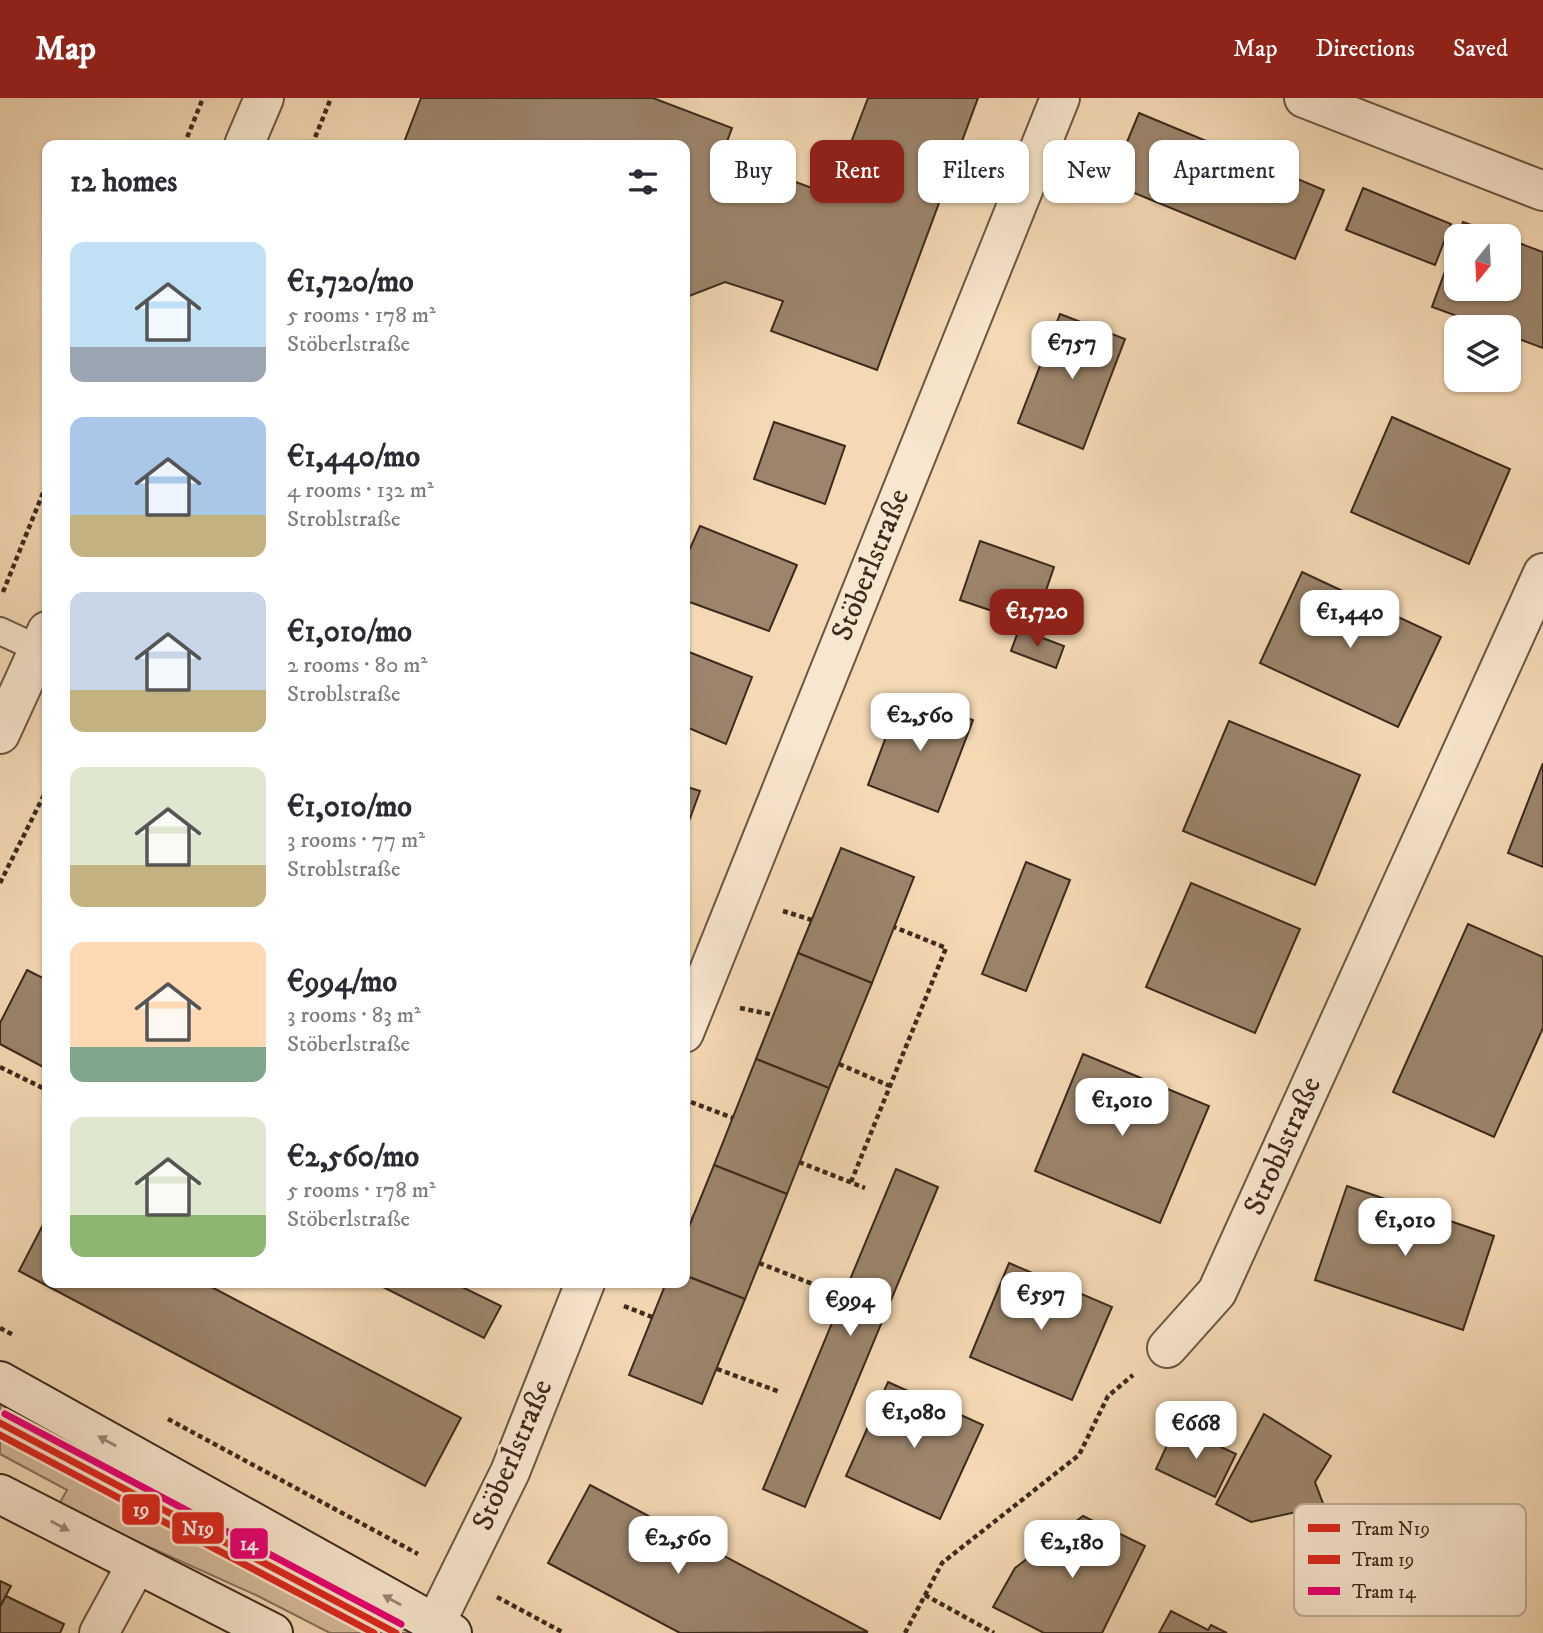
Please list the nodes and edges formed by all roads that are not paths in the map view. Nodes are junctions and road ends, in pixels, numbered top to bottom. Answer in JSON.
{"nodes":[{"id":1,"x":264,"y":98,"type":"edge"},
{"id":2,"x":1060,"y":98,"type":"edge"},
{"id":3,"x":1304,"y":98,"type":"edge"},
{"id":4,"x":246,"y":140,"type":"edge"},
{"id":5,"x":1543,"y":191,"type":"edge"},
{"id":6,"x":1543,"y":573,"type":"edge"},
{"id":7,"x":0,"y":631,"type":"edge"},
{"id":8,"x":42,"y":640,"type":"edge"},
{"id":9,"x":42,"y":642,"type":"edge"},
{"id":10,"x":0,"y":734,"type":"edge"},
{"id":11,"x":690,"y":1018,"type":"edge"},
{"id":12,"x":583,"y":1288,"type":"edge"},
{"id":13,"x":1167,"y":1348,"type":"road end"},
{"id":14,"x":0,"y":1381,"type":"edge"},
{"id":15,"x":0,"y":1494,"type":"edge"},
{"id":16,"x":136,"y":1565,"type":"junction"},
{"id":17,"x":443,"y":1629,"type":"edge"},
{"id":18,"x":99,"y":1633,"type":"edge"},
{"id":19,"x":273,"y":1633,"type":"edge"}],
"edges":[{"from":1,"to":4,"type":"street"},
{"from":2,"to":11,"type":"street","name":"Stöberlstraße"},
{"from":3,"to":5,"type":"street"},
{"from":6,"to":13,"type":"street","name":"Stroblstraße"},
{"from":7,"to":8,"type":"lane"},
{"from":9,"to":10,"type":"street"},
{"from":12,"to":17,"type":"street","name":"Stöberlstraße"},
{"from":17,"to":14,"type":"street","one_way":true},
{"from":15,"to":16,"type":"street","one_way":true},
{"from":16,"to":18,"type":"street"},
{"from":16,"to":19,"type":"street"}]}
